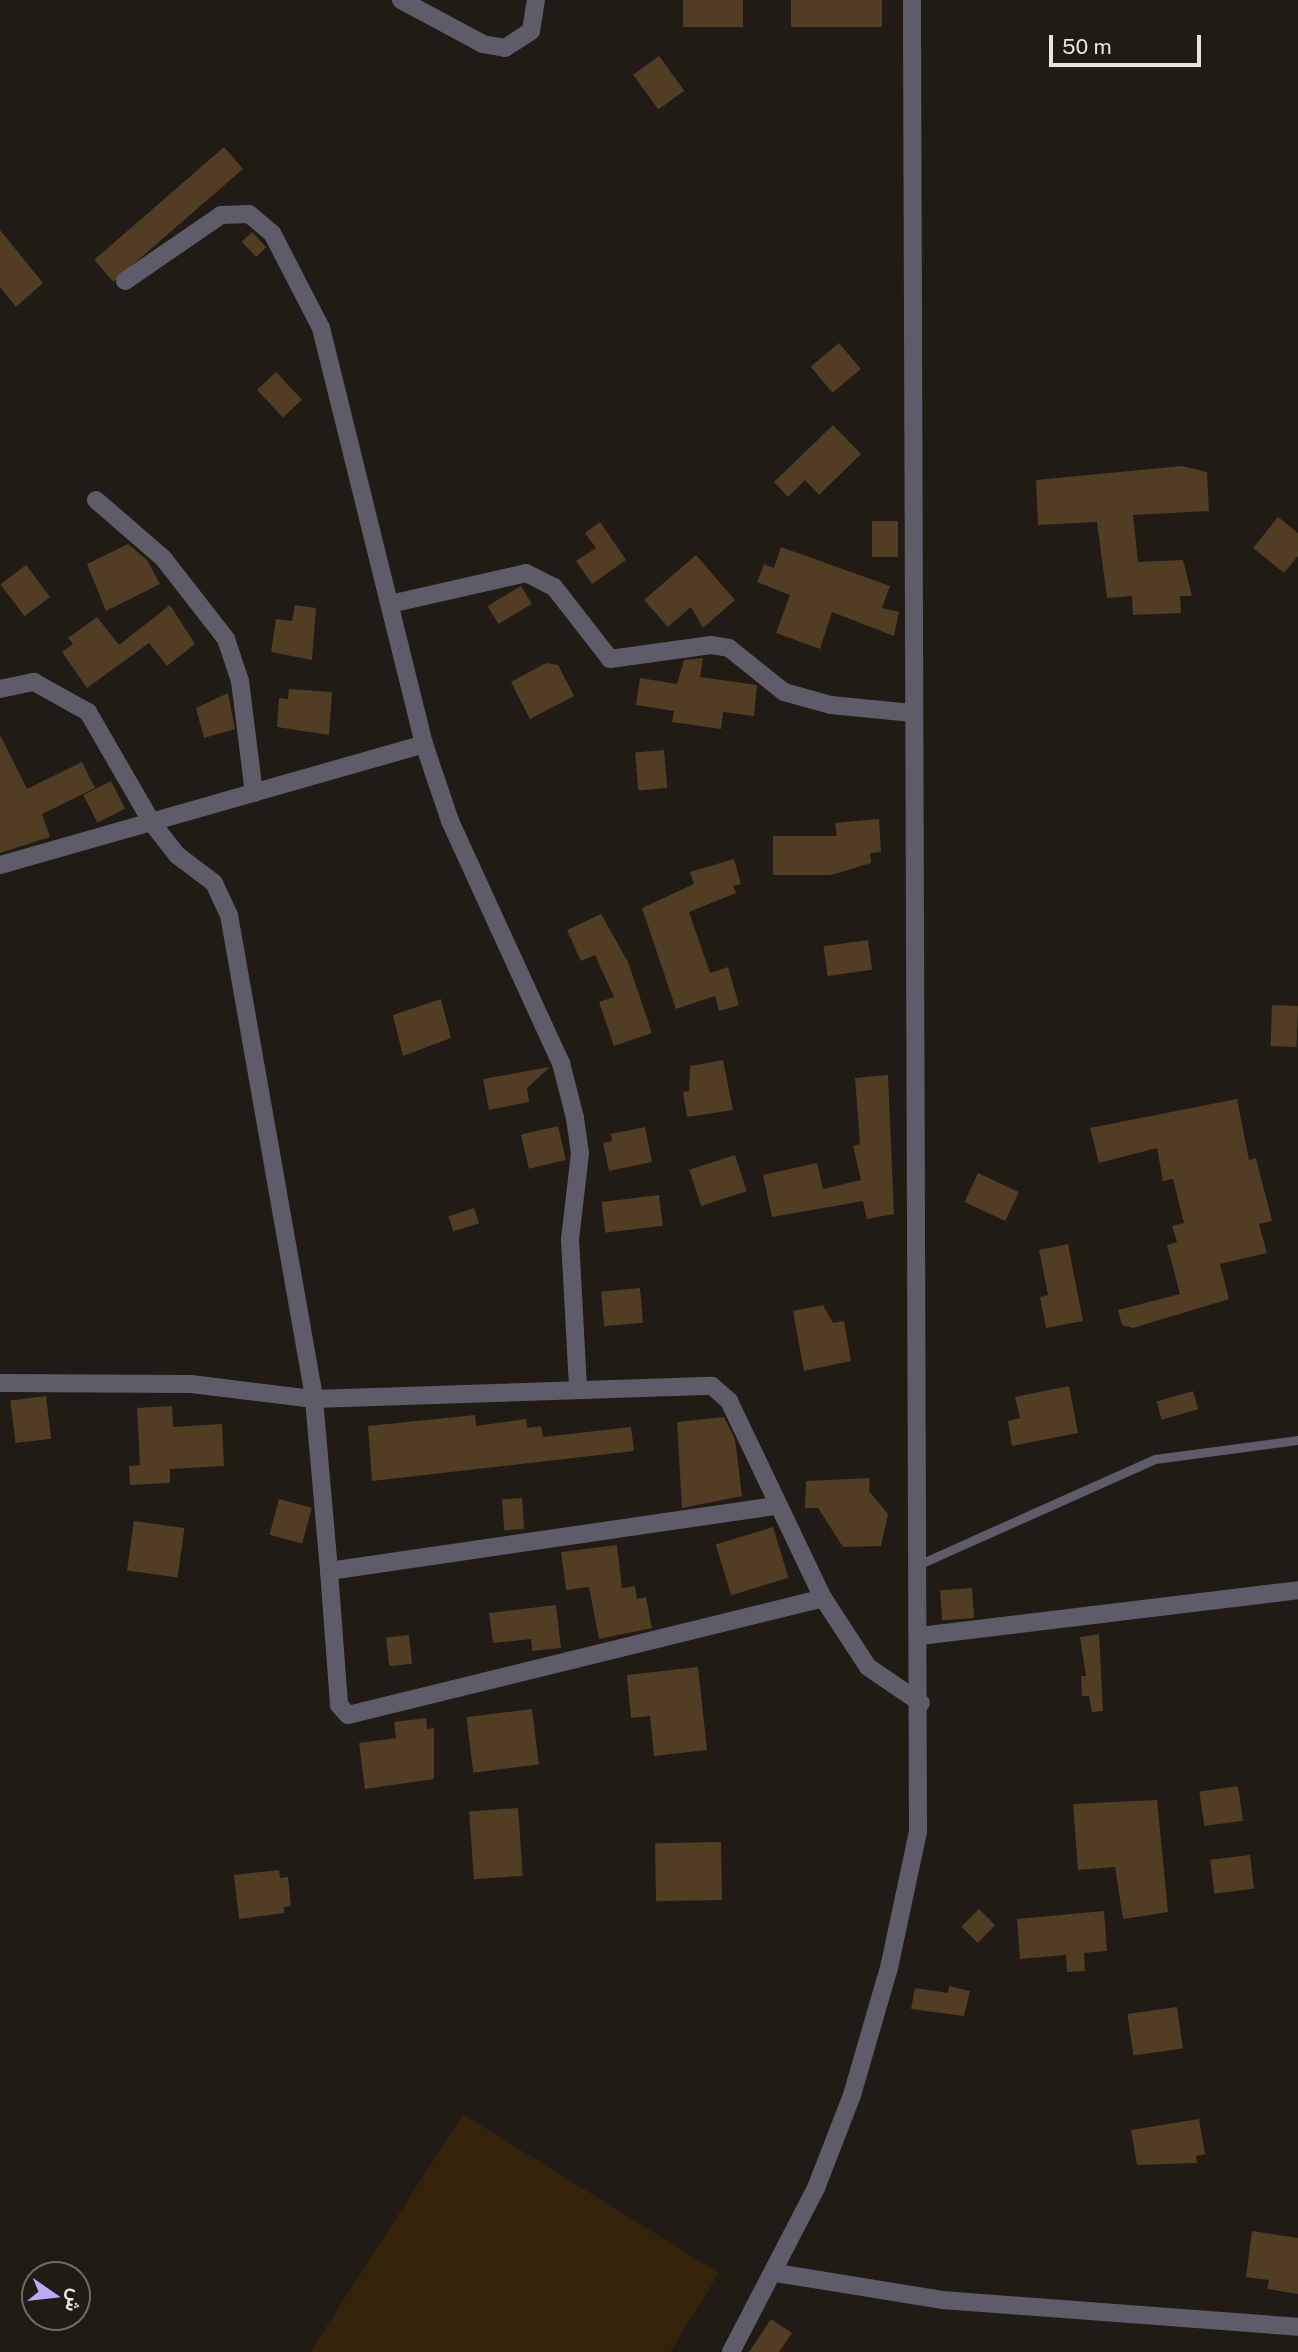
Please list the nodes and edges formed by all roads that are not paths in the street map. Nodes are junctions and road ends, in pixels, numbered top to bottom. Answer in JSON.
{"nodes":[{"id":1,"x":401,"y":0,"type":"edge"},
{"id":2,"x":536,"y":0,"type":"edge"},
{"id":3,"x":912,"y":0,"type":"edge"},
{"id":4,"x":125,"y":281,"type":"dead end"},
{"id":5,"x":96,"y":500,"type":"dead end"},
{"id":6,"x":390,"y":604,"type":"junction"},
{"id":7,"x":0,"y":690,"type":"edge"},
{"id":8,"x":913,"y":713,"type":"junction"},
{"id":9,"x":424,"y":744,"type":"junction"},
{"id":10,"x":254,"y":793,"type":"junction"},
{"id":11,"x":152,"y":823,"type":"junction"},
{"id":12,"x":0,"y":864,"type":"edge"},
{"id":13,"x":0,"y":1382,"type":"edge"},
{"id":14,"x":578,"y":1388,"type":"junction"},
{"id":15,"x":314,"y":1399,"type":"junction"},
{"id":16,"x":1298,"y":1440,"type":"edge"},
{"id":17,"x":777,"y":1506,"type":"junction"},
{"id":18,"x":920,"y":1564,"type":"junction"},
{"id":19,"x":329,"y":1571,"type":"junction"},
{"id":20,"x":1298,"y":1590,"type":"edge"},
{"id":21,"x":823,"y":1598,"type":"junction"},
{"id":22,"x":920,"y":1636,"type":"junction"},
{"id":23,"x":921,"y":1703,"type":"junction"},
{"id":24,"x":776,"y":2273,"type":"junction"},
{"id":25,"x":1298,"y":2327,"type":"edge"},
{"id":26,"x":731,"y":2352,"type":"edge"}],
"edges":[{"from":1,"to":2,"type":"street"},
{"from":3,"to":8,"type":"street"},
{"from":4,"to":6,"type":"street"},
{"from":5,"to":10,"type":"street"},
{"from":6,"to":8,"type":"street"},
{"from":6,"to":9,"type":"street"},
{"from":7,"to":11,"type":"street"},
{"from":8,"to":18,"type":"street"},
{"from":9,"to":10,"type":"street"},
{"from":9,"to":14,"type":"street"},
{"from":10,"to":11,"type":"street"},
{"from":11,"to":12,"type":"street"},
{"from":11,"to":15,"type":"street"},
{"from":13,"to":15,"type":"street"},
{"from":14,"to":15,"type":"street"},
{"from":14,"to":17,"type":"street"},
{"from":15,"to":19,"type":"street"},
{"from":16,"to":18,"type":"lane"},
{"from":17,"to":19,"type":"street"},
{"from":17,"to":21,"type":"street"},
{"from":18,"to":22,"type":"street"},
{"from":19,"to":21,"type":"street"},
{"from":20,"to":22,"type":"street"},
{"from":21,"to":23,"type":"street"},
{"from":22,"to":23,"type":"street"},
{"from":23,"to":24,"type":"street"},
{"from":24,"to":25,"type":"street"},
{"from":24,"to":26,"type":"street"}]}
